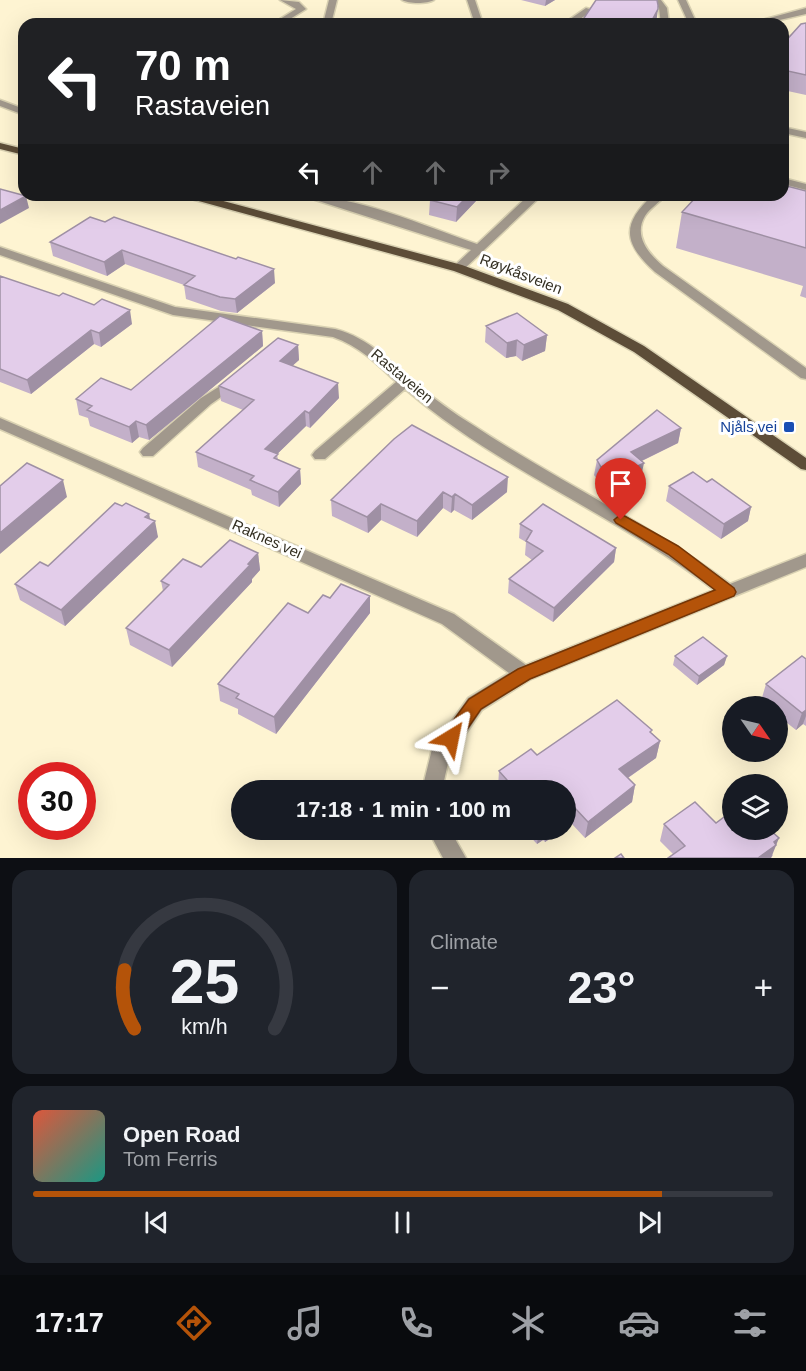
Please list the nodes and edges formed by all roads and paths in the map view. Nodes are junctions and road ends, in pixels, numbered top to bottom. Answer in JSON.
{"nodes":[{"id":1,"x":284,"y":0,"type":"edge"},
{"id":2,"x":333,"y":0,"type":"edge"},
{"id":3,"x":406,"y":0,"type":"edge"},
{"id":4,"x":430,"y":0,"type":"edge"},
{"id":5,"x":471,"y":0,"type":"edge"},
{"id":6,"x":656,"y":0,"type":"edge"},
{"id":7,"x":685,"y":4,"type":"edge"},
{"id":8,"x":663,"y":8,"type":"junction"},
{"id":9,"x":588,"y":10,"type":"edge"},
{"id":10,"x":806,"y":11,"type":"edge"},
{"id":11,"x":286,"y":18,"type":"edge"},
{"id":12,"x":328,"y":18,"type":"edge"},
{"id":13,"x":476,"y":18,"type":"edge"},
{"id":14,"x":576,"y":18,"type":"edge"},
{"id":15,"x":664,"y":18,"type":"edge"},
{"id":16,"x":691,"y":18,"type":"edge"},
{"id":17,"x":776,"y":18,"type":"edge"},
{"id":18,"x":806,"y":34,"type":"edge"},
{"id":19,"x":789,"y":39,"type":"edge"},
{"id":20,"x":0,"y":103,"type":"edge"},
{"id":21,"x":18,"y":110,"type":"edge"},
{"id":22,"x":789,"y":131,"type":"edge"},
{"id":23,"x":806,"y":135,"type":"edge"},
{"id":24,"x":0,"y":146,"type":"edge"},
{"id":25,"x":18,"y":150,"type":"edge"},
{"id":26,"x":789,"y":183,"type":"edge"},
{"id":27,"x":806,"y":187,"type":"edge"},
{"id":28,"x":210,"y":201,"type":"edge"},
{"id":29,"x":328,"y":201,"type":"edge"},
{"id":30,"x":529,"y":201,"type":"edge"},
{"id":31,"x":654,"y":201,"type":"edge"},
{"id":32,"x":478,"y":248,"type":"junction"},
{"id":33,"x":0,"y":251,"type":"edge"},
{"id":34,"x":458,"y":268,"type":"junction"},
{"id":35,"x":297,"y":328,"type":"junction"},
{"id":36,"x":280,"y":342,"type":"edge"},
{"id":37,"x":245,"y":373,"type":"edge"},
{"id":38,"x":806,"y":375,"type":"edge"},
{"id":39,"x":405,"y":382,"type":"junction"},
{"id":40,"x":0,"y":423,"type":"edge"},
{"id":41,"x":148,"y":452,"type":"dead end"},
{"id":42,"x":320,"y":455,"type":"dead end"},
{"id":43,"x":806,"y":465,"type":"edge"},
{"id":44,"x":806,"y":560,"type":"edge"},
{"id":45,"x":728,"y":592,"type":"junction"},
{"id":46,"x":524,"y":674,"type":"junction"},
{"id":47,"x":434,"y":780,"type":"edge"},
{"id":48,"x":445,"y":840,"type":"edge"},
{"id":49,"x":455,"y":858,"type":"edge"}],
"edges":[{"from":1,"to":11,"type":"street"},
{"from":2,"to":12,"type":"street"},
{"from":3,"to":4,"type":"street"},
{"from":5,"to":13,"type":"street"},
{"from":6,"to":8,"type":"street"},
{"from":7,"to":8,"type":"street"},
{"from":7,"to":16,"type":"street"},
{"from":8,"to":15,"type":"street"},
{"from":9,"to":14,"type":"street"},
{"from":10,"to":17,"type":"street"},
{"from":18,"to":19,"type":"street"},
{"from":20,"to":21,"type":"street"},
{"from":22,"to":23,"type":"street"},
{"from":24,"to":25,"type":"main road"},
{"from":26,"to":27,"type":"street"},
{"from":28,"to":34,"type":"main road","name":"Røykåsveien"},
{"from":29,"to":32,"type":"street"},
{"from":30,"to":32,"type":"street"},
{"from":31,"to":38,"type":"street"},
{"from":32,"to":34,"type":"street"},
{"from":33,"to":35,"type":"street","name":"Rastaveien"},
{"from":34,"to":43,"type":"main road","name":"Røykåsveien"},
{"from":35,"to":36,"type":"street"},
{"from":35,"to":39,"type":"street","name":"Rastaveien"},
{"from":37,"to":41,"type":"street"},
{"from":39,"to":42,"type":"street"},
{"from":39,"to":45,"type":"street","name":"Rastaveien"},
{"from":40,"to":46,"type":"street","name":"Raknes vei"},
{"from":44,"to":45,"type":"street"},
{"from":45,"to":46,"type":"street"},
{"from":46,"to":47,"type":"street"},
{"from":48,"to":49,"type":"street"}]}
